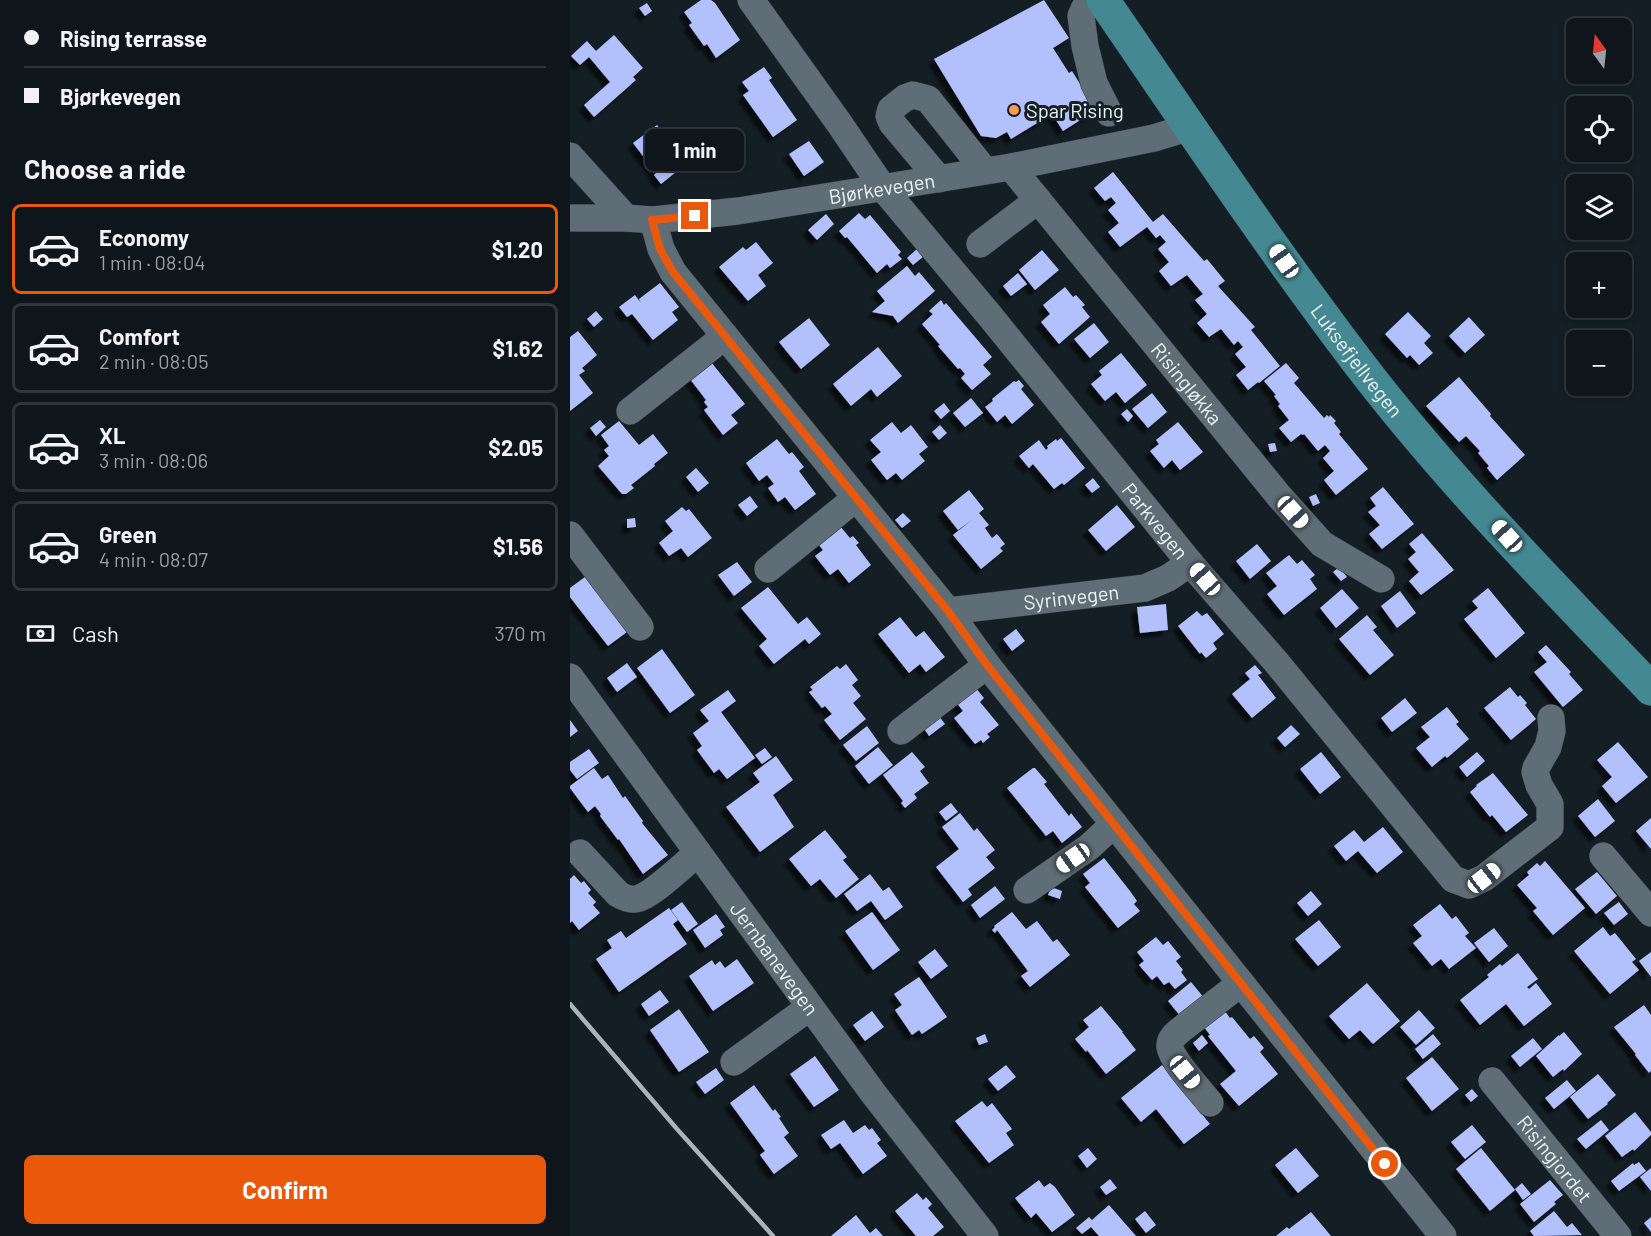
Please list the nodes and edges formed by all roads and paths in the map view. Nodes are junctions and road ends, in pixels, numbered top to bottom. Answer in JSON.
{"nodes":[{"id":1,"x":751,"y":0,"type":"edge"},
{"id":2,"x":1099,"y":0,"type":"edge"},
{"id":3,"x":1103,"y":0,"type":"edge"},
{"id":4,"x":1109,"y":113,"type":"dead end"},
{"id":5,"x":1190,"y":127,"type":"junction"},
{"id":6,"x":570,"y":156,"type":"edge"},
{"id":7,"x":998,"y":169,"type":"junction"},
{"id":8,"x":939,"y":179,"type":"junction"},
{"id":9,"x":883,"y":188,"type":"junction"},
{"id":10,"x":1038,"y":200,"type":"junction"},
{"id":11,"x":570,"y":218,"type":"edge"},
{"id":12,"x":626,"y":218,"type":"junction"},
{"id":13,"x":652,"y":220,"type":"junction"},
{"id":14,"x":980,"y":244,"type":"dead end"},
{"id":15,"x":725,"y":336,"type":"junction"},
{"id":16,"x":630,"y":411,"type":"dead end"},
{"id":17,"x":856,"y":498,"type":"junction"},
{"id":18,"x":575,"y":551,"type":"edge"},
{"id":19,"x":1190,"y":563,"type":"junction"},
{"id":20,"x":768,"y":569,"type":"dead end"},
{"id":21,"x":1381,"y":579,"type":"dead end"},
{"id":22,"x":948,"y":611,"type":"junction"},
{"id":23,"x":640,"y":627,"type":"dead end"},
{"id":24,"x":987,"y":665,"type":"junction"},
{"id":25,"x":570,"y":677,"type":"edge"},
{"id":26,"x":1651,"y":689,"type":"edge"},
{"id":27,"x":1551,"y":718,"type":"dead end"},
{"id":28,"x":901,"y":731,"type":"dead end"},
{"id":29,"x":1114,"y":824,"type":"junction"},
{"id":30,"x":698,"y":853,"type":"junction"},
{"id":31,"x":580,"y":854,"type":"dead end"},
{"id":32,"x":1603,"y":856,"type":"dead end"},
{"id":33,"x":1027,"y":890,"type":"dead end"},
{"id":34,"x":1651,"y":913,"type":"edge"},
{"id":35,"x":1241,"y":983,"type":"junction"},
{"id":36,"x":810,"y":1007,"type":"junction"},
{"id":37,"x":734,"y":1062,"type":"dead end"},
{"id":38,"x":1492,"y":1081,"type":"dead end"},
{"id":39,"x":1210,"y":1103,"type":"dead end"},
{"id":40,"x":985,"y":1236,"type":"edge"},
{"id":41,"x":1443,"y":1236,"type":"edge"},
{"id":42,"x":1618,"y":1236,"type":"edge"}],
"edges":[{"from":1,"to":9,"type":"street","name":"Parkvegen"},
{"from":2,"to":4,"type":"street"},
{"from":3,"to":5,"type":"main road","name":"Luksefjellvegen"},
{"from":5,"to":7,"type":"street","name":"Bjørkevegen"},
{"from":5,"to":26,"type":"main road","name":"Luksefjellvegen"},
{"from":6,"to":12,"type":"street"},
{"from":7,"to":8,"type":"street","name":"Bjørkevegen"},
{"from":7,"to":8,"type":"street","name":"Risingløkka"},
{"from":7,"to":10,"type":"street","name":"Risingløkka"},
{"from":8,"to":9,"type":"street","name":"Bjørkevegen"},
{"from":9,"to":13,"type":"street","name":"Bjørkevegen"},
{"from":9,"to":19,"type":"street","name":"Parkvegen"},
{"from":10,"to":14,"type":"street"},
{"from":10,"to":21,"type":"street","name":"Risingløkka"},
{"from":11,"to":12,"type":"street","name":"Bjørkevegen"},
{"from":12,"to":13,"type":"street","name":"Bjørkevegen"},
{"from":13,"to":15,"type":"street"},
{"from":15,"to":16,"type":"street"},
{"from":15,"to":17,"type":"street"},
{"from":17,"to":20,"type":"street"},
{"from":17,"to":22,"type":"street"},
{"from":18,"to":23,"type":"street"},
{"from":19,"to":22,"type":"street","name":"Syrinvegen"},
{"from":19,"to":27,"type":"street","name":"Parkvegen"},
{"from":22,"to":24,"type":"street"},
{"from":24,"to":28,"type":"street"},
{"from":24,"to":29,"type":"street"},
{"from":25,"to":30,"type":"street","name":"Jernbanevegen"},
{"from":29,"to":33,"type":"street"},
{"from":29,"to":35,"type":"street"},
{"from":30,"to":31,"type":"street"},
{"from":30,"to":36,"type":"street","name":"Jernbanevegen"},
{"from":32,"to":34,"type":"street"},
{"from":35,"to":39,"type":"street"},
{"from":35,"to":41,"type":"street"},
{"from":36,"to":37,"type":"street"},
{"from":36,"to":40,"type":"street","name":"Jernbanevegen"},
{"from":38,"to":42,"type":"street","name":"Risingjordet"}]}
